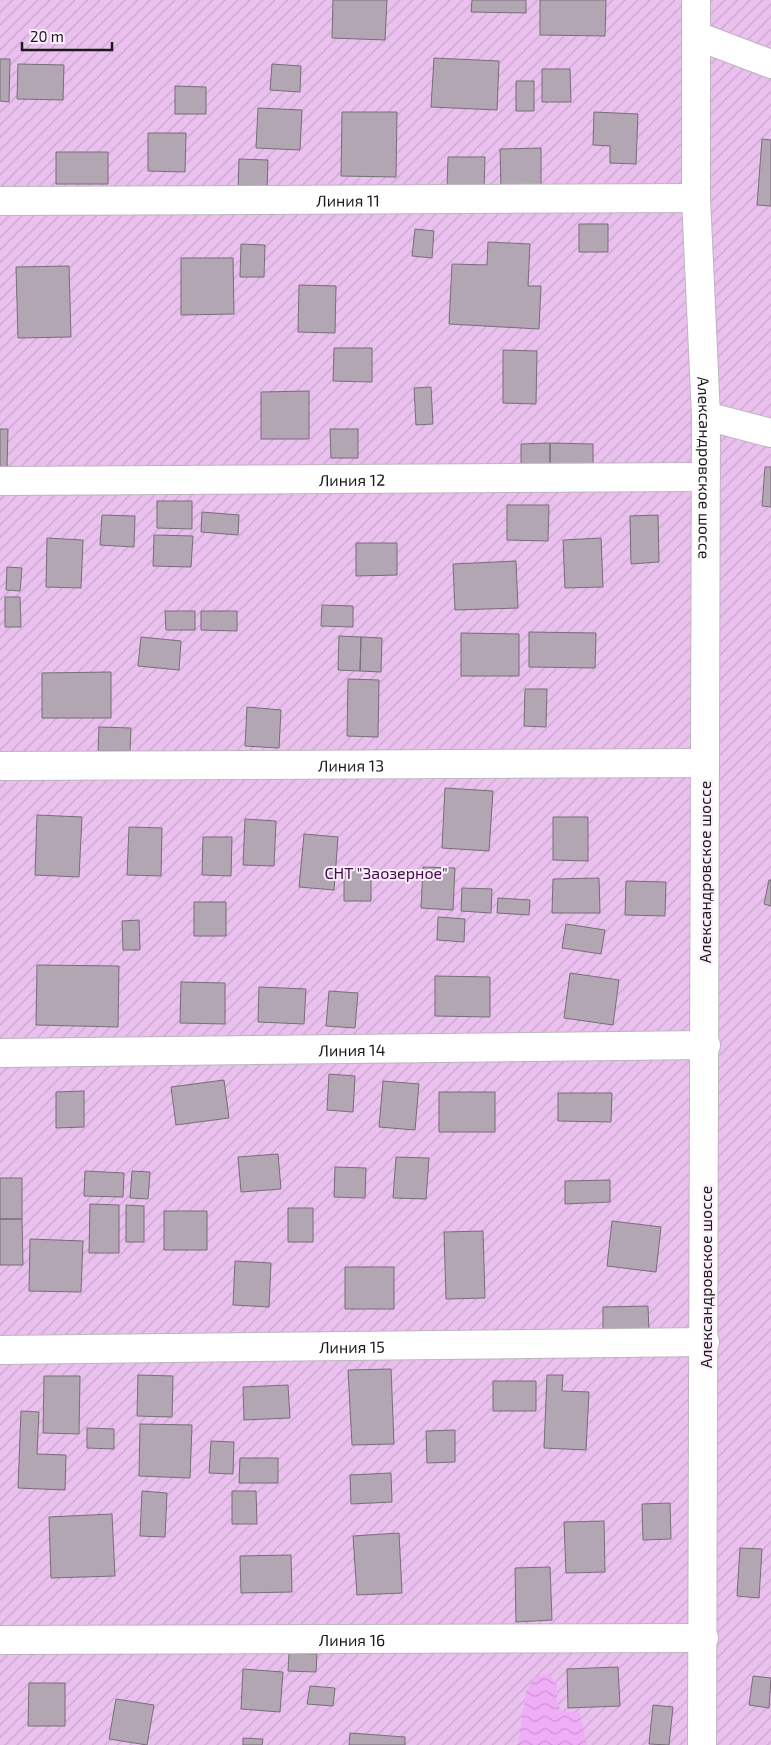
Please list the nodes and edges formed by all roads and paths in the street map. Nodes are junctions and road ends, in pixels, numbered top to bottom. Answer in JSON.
{"nodes":[{"id":1,"x":696,"y":0,"type":"edge"},
{"id":2,"x":697,"y":36,"type":"junction"},
{"id":3,"x":771,"y":64,"type":"edge"},
{"id":4,"x":696,"y":198,"type":"junction"},
{"id":5,"x":0,"y":201,"type":"edge"},
{"id":6,"x":706,"y":416,"type":"junction"},
{"id":7,"x":771,"y":433,"type":"edge"},
{"id":8,"x":706,"y":477,"type":"junction"},
{"id":9,"x":0,"y":482,"type":"edge"},
{"id":10,"x":704,"y":763,"type":"junction"},
{"id":11,"x":0,"y":766,"type":"edge"},
{"id":12,"x":706,"y":1045,"type":"junction"},
{"id":13,"x":0,"y":1053,"type":"edge"},
{"id":14,"x":705,"y":1342,"type":"junction"},
{"id":15,"x":0,"y":1350,"type":"edge"},
{"id":16,"x":704,"y":1638,"type":"junction"},
{"id":17,"x":0,"y":1640,"type":"edge"},
{"id":18,"x":702,"y":1745,"type":"edge"}],
"edges":[{"from":1,"to":2,"type":"street","name":"Александровское шоссе"},
{"from":2,"to":3,"type":"street"},
{"from":2,"to":4,"type":"street","name":"Александровское шоссе"},
{"from":4,"to":5,"type":"street","name":"Линия 11"},
{"from":4,"to":6,"type":"street","name":"Александровское шоссе"},
{"from":6,"to":7,"type":"street"},
{"from":6,"to":8,"type":"street","name":"Александровское шоссе"},
{"from":8,"to":9,"type":"street","name":"Линия 12"},
{"from":8,"to":10,"type":"street","name":"Александровское шоссе"},
{"from":10,"to":11,"type":"street","name":"Линия 13"},
{"from":10,"to":12,"type":"street","name":"Александровское шоссе"},
{"from":12,"to":13,"type":"street","name":"Линия 14"},
{"from":12,"to":14,"type":"street","name":"Александровское шоссе"},
{"from":14,"to":15,"type":"street","name":"Линия 15"},
{"from":14,"to":16,"type":"street","name":"Александровское шоссе"},
{"from":16,"to":17,"type":"street","name":"Линия 16"},
{"from":16,"to":18,"type":"street","name":"Александровское шоссе"}]}
